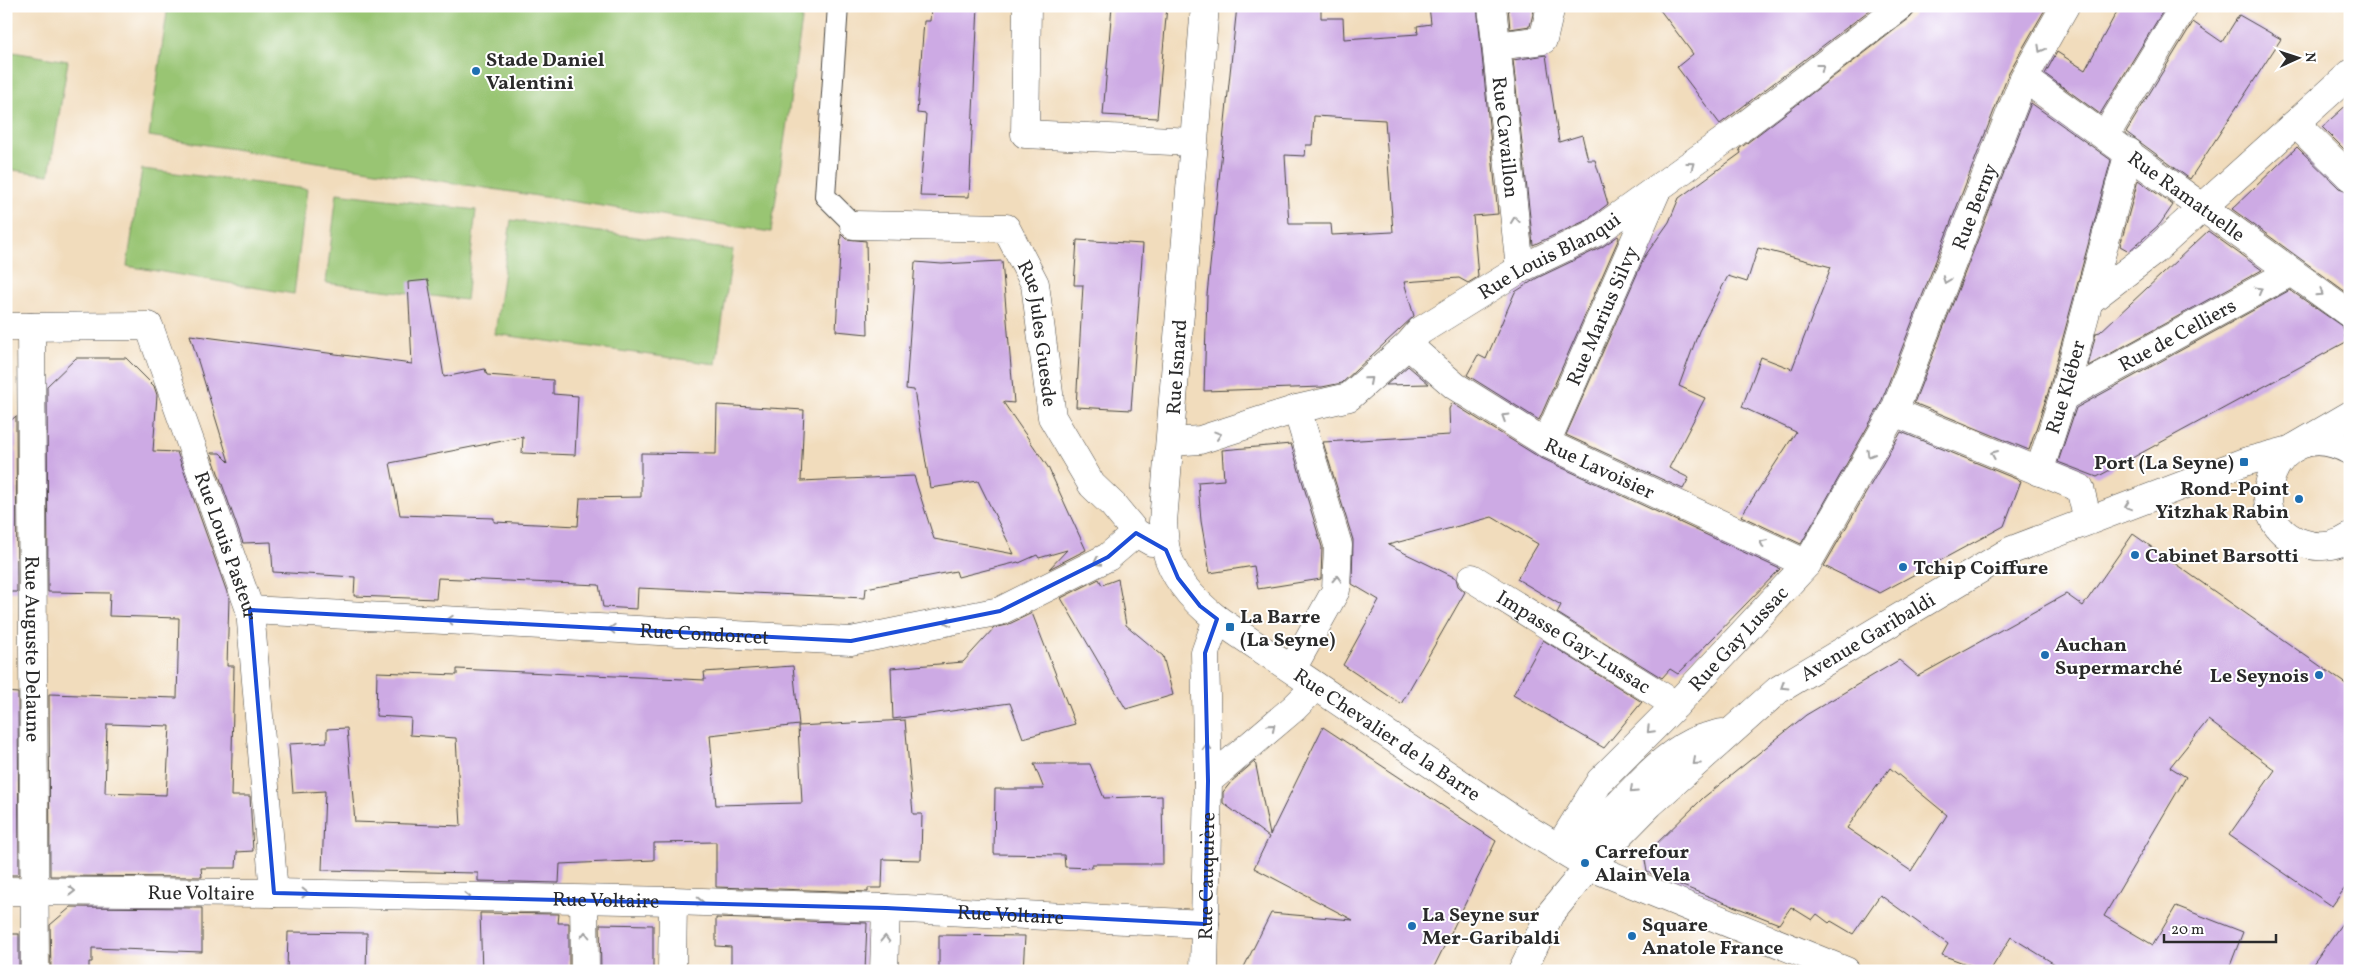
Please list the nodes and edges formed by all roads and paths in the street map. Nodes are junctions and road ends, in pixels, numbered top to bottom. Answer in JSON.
{"nodes":[{"id":1,"x":838,"y":6,"type":"edge"},
{"id":2,"x":1027,"y":6,"type":"edge"},
{"id":3,"x":1205,"y":6,"type":"edge"},
{"id":4,"x":1492,"y":6,"type":"edge"},
{"id":5,"x":1551,"y":6,"type":"edge"},
{"id":6,"x":1900,"y":6,"type":"edge"},
{"id":7,"x":2065,"y":6,"type":"edge"},
{"id":8,"x":2184,"y":6,"type":"edge"},
{"id":9,"x":1497,"y":46,"type":"junction"},
{"id":10,"x":2350,"y":74,"type":"edge"},
{"id":11,"x":2024,"y":78,"type":"junction"},
{"id":12,"x":2297,"y":124,"type":"junction"},
{"id":13,"x":2106,"y":136,"type":"junction"},
{"id":14,"x":1193,"y":142,"type":"junction"},
{"id":15,"x":2129,"y":152,"type":"junction"},
{"id":16,"x":2350,"y":177,"type":"edge"},
{"id":17,"x":1658,"y":190,"type":"junction"},
{"id":18,"x":2203,"y":209,"type":"junction"},
{"id":19,"x":854,"y":225,"type":"joint"},
{"id":20,"x":1520,"y":269,"type":"junction"},
{"id":21,"x":2291,"y":272,"type":"junction"},
{"id":22,"x":2089,"y":301,"type":"junction"},
{"id":23,"x":2350,"y":314,"type":"edge"},
{"id":24,"x":18,"y":327,"type":"edge"},
{"id":25,"x":1408,"y":345,"type":"junction"},
{"id":26,"x":2063,"y":397,"type":"junction"},
{"id":27,"x":1298,"y":409,"type":"junction"},
{"id":28,"x":1894,"y":412,"type":"junction"},
{"id":29,"x":2350,"y":415,"type":"edge"},
{"id":30,"x":1170,"y":442,"type":"junction"},
{"id":31,"x":1546,"y":442,"type":"junction"},
{"id":32,"x":2290,"y":450,"type":"junction"},
{"id":33,"x":2350,"y":451,"type":"edge"},
{"id":34,"x":2040,"y":472,"type":"junction"},
{"id":35,"x":2088,"y":521,"type":"junction"},
{"id":36,"x":1136,"y":533,"type":"junction"},
{"id":37,"x":2344,"y":545,"type":"edge"},
{"id":38,"x":1166,"y":550,"type":"junction"},
{"id":39,"x":1807,"y":564,"type":"junction"},
{"id":40,"x":1472,"y":578,"type":"dead end"},
{"id":41,"x":250,"y":610,"type":"junction"},
{"id":42,"x":1217,"y":619,"type":"junction"},
{"id":43,"x":1292,"y":669,"type":"junction"},
{"id":44,"x":1315,"y":687,"type":"junction"},
{"id":45,"x":1676,"y":705,"type":"junction"},
{"id":46,"x":1733,"y":730,"type":"junction"},
{"id":47,"x":1208,"y":781,"type":"junction"},
{"id":48,"x":1562,"y":850,"type":"junction"},
{"id":49,"x":1589,"y":866,"type":"junction"},
{"id":50,"x":34,"y":890,"type":"junction"},
{"id":51,"x":6,"y":891,"type":"edge"},
{"id":52,"x":274,"y":893,"type":"junction"},
{"id":53,"x":584,"y":900,"type":"junction"},
{"id":54,"x":673,"y":902,"type":"junction"},
{"id":55,"x":886,"y":908,"type":"junction"},
{"id":56,"x":1205,"y":924,"type":"junction"},
{"id":57,"x":1799,"y":963,"type":"edge"},
{"id":58,"x":35,"y":971,"type":"edge"},
{"id":59,"x":585,"y":971,"type":"edge"},
{"id":60,"x":672,"y":971,"type":"edge"},
{"id":61,"x":884,"y":971,"type":"edge"},
{"id":62,"x":1204,"y":971,"type":"edge"},
{"id":63,"x":1522,"y":971,"type":"edge"},
{"id":64,"x":1846,"y":971,"type":"edge"}],
"edges":[{"from":1,"to":19,"type":"lane"},
{"from":2,"to":14,"type":"street"},
{"from":3,"to":14,"type":"street","name":"Rue Isnard"},
{"from":4,"to":9,"type":"street","name":"Rue Cavaillon"},
{"from":5,"to":9,"type":"street"},
{"from":17,"to":6,"type":"street","name":"Rue Louis Blanqui","one_way":true},
{"from":7,"to":11,"type":"street","name":"Rue Berny","one_way":true},
{"from":8,"to":13,"type":"street"},
{"from":20,"to":9,"type":"street","name":"Rue Cavaillon","one_way":true},
{"from":10,"to":12,"type":"street"},
{"from":11,"to":13,"type":"street","name":"Rue Ramatuelle"},
{"from":11,"to":28,"type":"street","name":"Rue Berny","one_way":true},
{"from":12,"to":16,"type":"street"},
{"from":12,"to":18,"type":"street"},
{"from":13,"to":15,"type":"street","name":"Rue Ramatuelle"},
{"from":14,"to":30,"type":"street","name":"Rue Isnard"},
{"from":15,"to":18,"type":"street","name":"Rue Ramatuelle"},
{"from":15,"to":22,"type":"street","name":"Rue Kléber"},
{"from":17,"to":20,"type":"street","name":"Rue Louis Blanqui"},
{"from":17,"to":31,"type":"street","name":"Rue Marius Silvy"},
{"from":18,"to":21,"type":"street","name":"Rue Ramatuelle"},
{"from":18,"to":22,"type":"street"},
{"from":19,"to":36,"type":"street","name":"Rue Jules Guesde"},
{"from":20,"to":25,"type":"street","name":"Rue Louis Blanqui"},
{"from":21,"to":23,"type":"street","name":"Rue Ramatuelle","one_way":true},
{"from":26,"to":21,"type":"street","name":"Rue de Celliers","one_way":true},
{"from":22,"to":26,"type":"street","name":"Rue Kléber"},
{"from":24,"to":41,"type":"street","name":"Rue Louis Pasteur"},
{"from":24,"to":50,"type":"street","name":"Rue Auguste Delaune"},
{"from":27,"to":25,"type":"street","name":"Rue Louis Blanqui","one_way":true},
{"from":31,"to":25,"type":"street","name":"Rue Lavoisier","one_way":true},
{"from":26,"to":34,"type":"street","name":"Rue Kléber"},
{"from":30,"to":27,"type":"street","name":"Rue Louis Blanqui","one_way":true},
{"from":43,"to":27,"type":"street","name":"Rue Chevalier de la Barre","one_way":true},
{"from":34,"to":28,"type":"street","one_way":true},
{"from":28,"to":39,"type":"street","name":"Rue Gay Lussac","one_way":true},
{"from":29,"to":32,"type":"street"},
{"from":30,"to":38,"type":"street","name":"Rue Isnard"},
{"from":39,"to":31,"type":"street","name":"Rue Lavoisier","one_way":true},
{"from":32,"to":33,"type":"street"},
{"from":32,"to":35,"type":"street","name":"Avenue Garibaldi","one_way":true},
{"from":32,"to":37,"type":"street"},
{"from":34,"to":35,"type":"street"},
{"from":35,"to":46,"type":"street","name":"Avenue Garibaldi","one_way":true},
{"from":36,"to":38,"type":"street","name":"Rue Jules Guesde"},
{"from":36,"to":41,"type":"street","name":"Rue Condorcet","one_way":true},
{"from":38,"to":42,"type":"street","name":"Rue Isnard"},
{"from":39,"to":45,"type":"street","name":"Rue Gay Lussac"},
{"from":40,"to":45,"type":"street","name":"Impasse Gay-Lussac"},
{"from":41,"to":52,"type":"street","name":"Rue Louis Pasteur"},
{"from":42,"to":43,"type":"street","name":"Rue Isnard"},
{"from":47,"to":42,"type":"street","name":"Rue Cauquière","one_way":true},
{"from":43,"to":44,"type":"street","name":"Rue Chevalier de la Barre"},
{"from":47,"to":44,"type":"street","one_way":true},
{"from":44,"to":48,"type":"street","name":"Rue Chevalier de la Barre"},
{"from":45,"to":48,"type":"street","name":"Rue Gay Lussac","one_way":true},
{"from":46,"to":48,"type":"street","name":"Avenue Garibaldi","one_way":true},
{"from":46,"to":49,"type":"street","name":"Avenue Garibaldi","one_way":true},
{"from":47,"to":56,"type":"street","name":"Rue Cauquière"},
{"from":48,"to":49,"type":"street","name":"Rue Chevalier de la Barre"},
{"from":49,"to":57,"type":"street","name":"Rue Chevalier de la Barre"},
{"from":49,"to":63,"type":"street","name":"Avenue Garibaldi"},
{"from":50,"to":51,"type":"street","name":"Rue Voltaire"},
{"from":50,"to":52,"type":"street","name":"Rue Voltaire","one_way":true},
{"from":50,"to":58,"type":"street","name":"Rue Auguste Delaune"},
{"from":52,"to":53,"type":"street","name":"Rue Voltaire","one_way":true},
{"from":53,"to":54,"type":"street","name":"Rue Voltaire"},
{"from":59,"to":53,"type":"street","one_way":true},
{"from":54,"to":55,"type":"street","name":"Rue Voltaire","one_way":true},
{"from":54,"to":60,"type":"street"},
{"from":55,"to":56,"type":"street","name":"Rue Voltaire"},
{"from":61,"to":55,"type":"street","one_way":true},
{"from":56,"to":62,"type":"street","name":"Rue Cauquière"},
{"from":57,"to":64,"type":"street","name":"Rue Chevalier de la Barre"}]}
